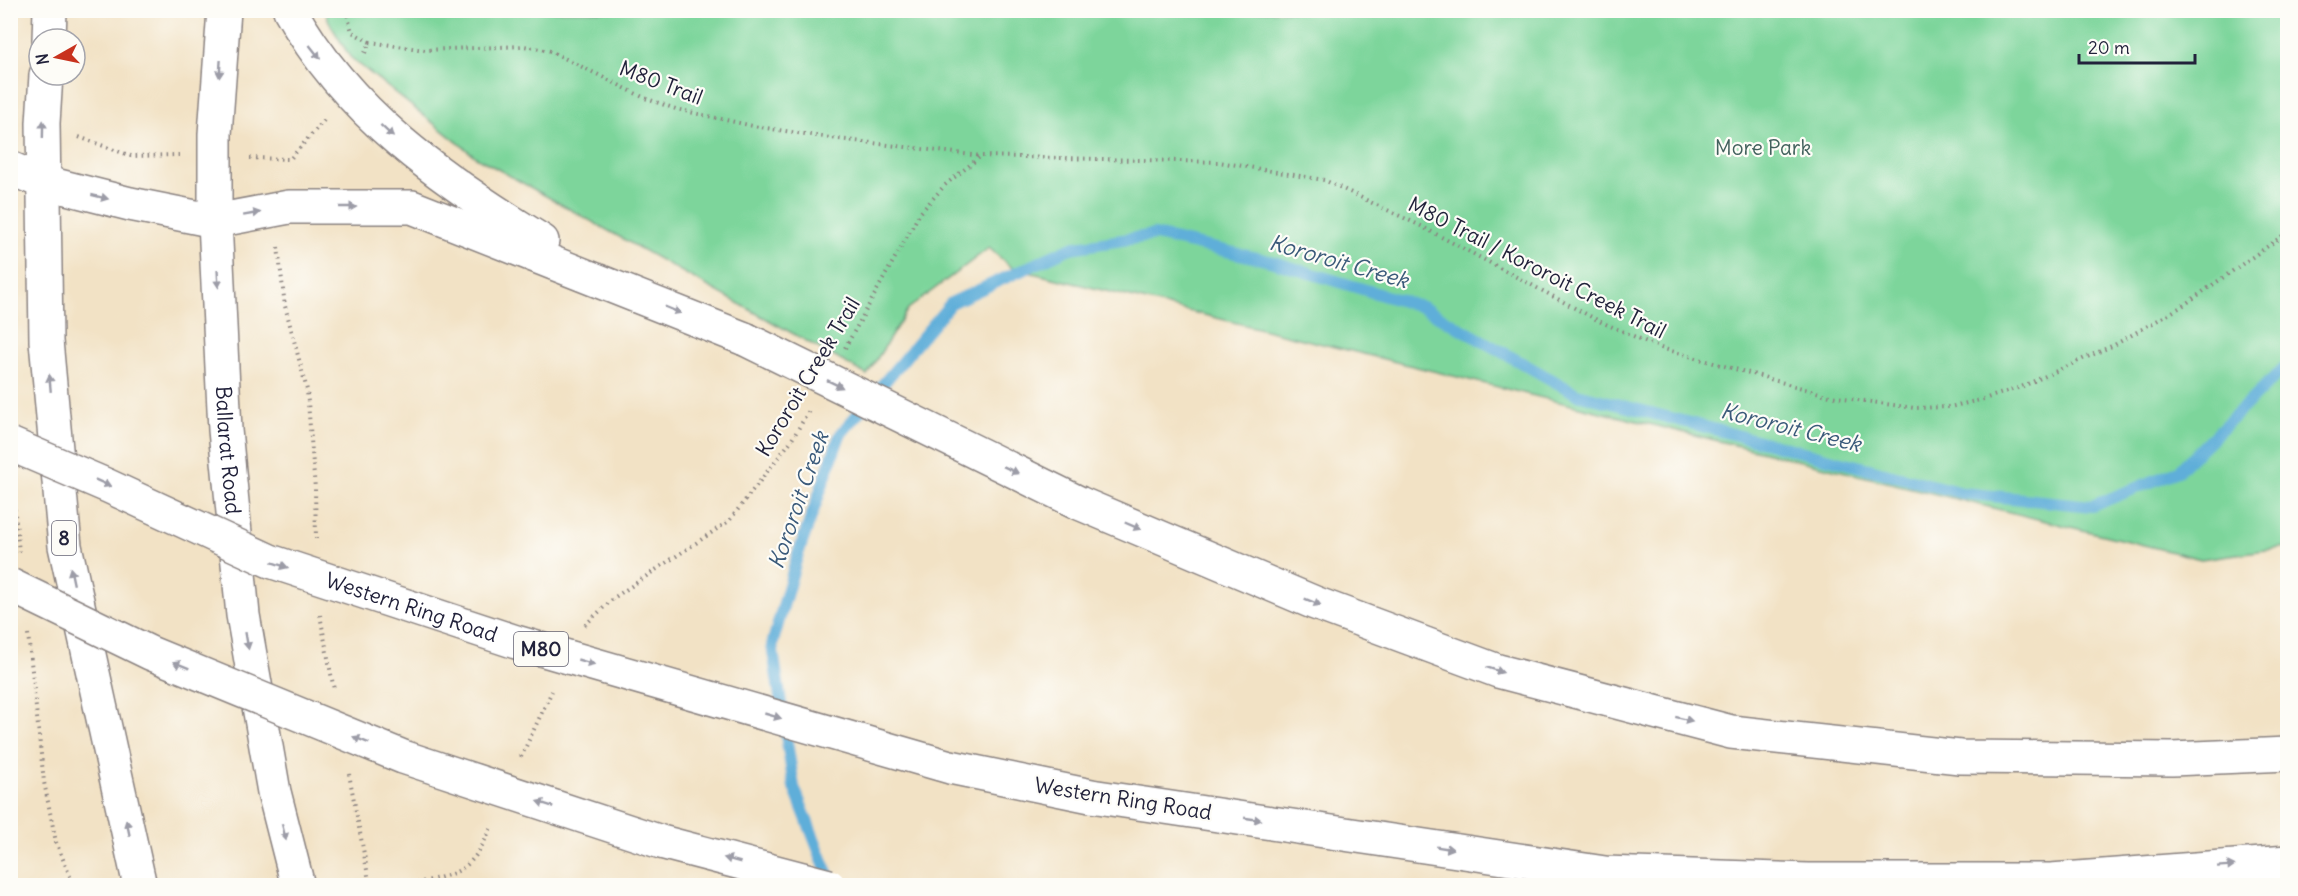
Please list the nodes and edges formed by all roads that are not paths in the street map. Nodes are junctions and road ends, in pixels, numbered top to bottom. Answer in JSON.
{"nodes":[{"id":1,"x":50,"y":10,"type":"edge"},
{"id":2,"x":224,"y":10,"type":"edge"},
{"id":3,"x":290,"y":10,"type":"edge"},
{"id":4,"x":49,"y":27,"type":"edge"},
{"id":5,"x":46,"y":87,"type":"edge"},
{"id":6,"x":10,"y":168,"type":"edge"},
{"id":7,"x":43,"y":182,"type":"junction"},
{"id":8,"x":215,"y":221,"type":"junction"},
{"id":9,"x":618,"y":289,"type":"junction"},
{"id":10,"x":10,"y":444,"type":"edge"},
{"id":11,"x":15,"y":570,"type":"edge"},
{"id":12,"x":2288,"y":754,"type":"edge"},
{"id":13,"x":2288,"y":862,"type":"edge"},
{"id":14,"x":140,"y":885,"type":"edge"},
{"id":15,"x":298,"y":885,"type":"edge"},
{"id":16,"x":829,"y":885,"type":"edge"}],
"edges":[{"from":1,"to":4,"type":"highway"},
{"from":2,"to":8,"type":"highway","name":"Ballarat Road","one_way":true},
{"from":3,"to":9,"type":"highway","one_way":true},
{"from":7,"to":5,"type":"highway","number":"8","one_way":true},
{"from":6,"to":7,"type":"highway"},
{"from":7,"to":8,"type":"highway","one_way":true},
{"from":14,"to":7,"type":"highway","number":"8","one_way":true},
{"from":8,"to":9,"type":"highway","one_way":true},
{"from":8,"to":15,"type":"highway","name":"Ballarat Road","one_way":true},
{"from":9,"to":12,"type":"highway","one_way":true,"bridge":true},
{"from":10,"to":13,"type":"highway","name":"Western Ring Road","number":"M80","one_way":true,"bridge":true},
{"from":16,"to":11,"type":"highway","one_way":true,"bridge":true}]}
